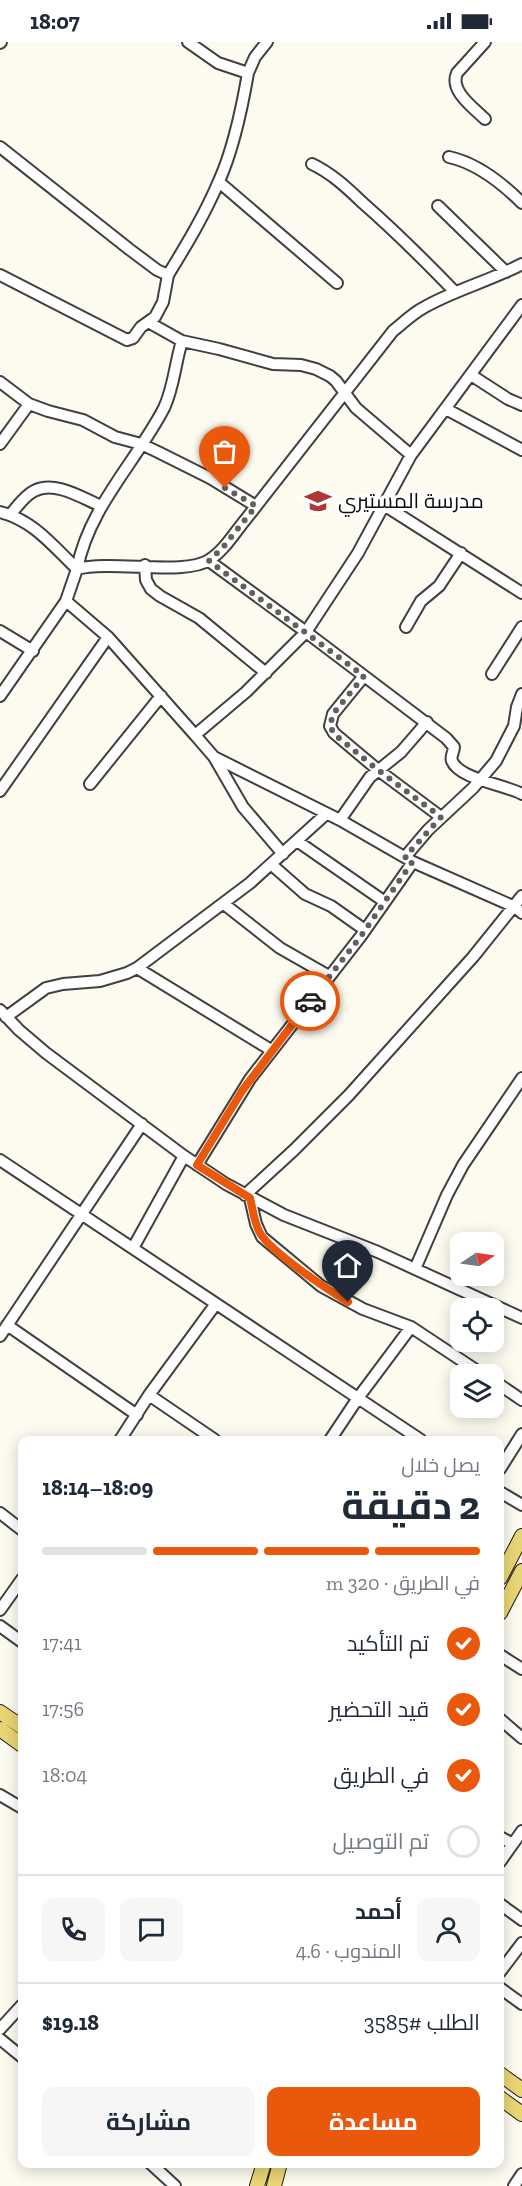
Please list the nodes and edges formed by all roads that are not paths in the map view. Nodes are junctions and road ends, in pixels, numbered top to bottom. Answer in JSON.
{"nodes":[{"id":1,"x":188,"y":42,"type":"edge"},
{"id":2,"x":267,"y":42,"type":"edge"},
{"id":3,"x":486,"y":42,"type":"edge"},
{"id":4,"x":248,"y":73,"type":"junction"},
{"id":5,"x":485,"y":119,"type":"dead end"},
{"id":6,"x":0,"y":147,"type":"edge"},
{"id":7,"x":449,"y":157,"type":"dead end"},
{"id":8,"x":312,"y":164,"type":"dead end"},
{"id":9,"x":219,"y":182,"type":"junction"},
{"id":10,"x":522,"y":186,"type":"edge"},
{"id":11,"x":513,"y":195,"type":"junction"},
{"id":12,"x":522,"y":203,"type":"edge"},
{"id":13,"x":438,"y":206,"type":"dead end"},
{"id":14,"x":522,"y":264,"type":"edge"},
{"id":15,"x":506,"y":272,"type":"junction"},
{"id":16,"x":0,"y":275,"type":"edge"},
{"id":17,"x":168,"y":275,"type":"junction"},
{"id":18,"x":337,"y":283,"type":"dead end"},
{"id":19,"x":455,"y":292,"type":"junction"},
{"id":20,"x":522,"y":305,"type":"edge"},
{"id":21,"x":148,"y":322,"type":"junction"},
{"id":22,"x":182,"y":341,"type":"junction"},
{"id":23,"x":471,"y":375,"type":"junction"},
{"id":24,"x":0,"y":382,"type":"edge"},
{"id":25,"x":345,"y":394,"type":"junction"},
{"id":26,"x":29,"y":404,"type":"junction"},
{"id":27,"x":522,"y":405,"type":"edge"},
{"id":28,"x":446,"y":409,"type":"junction"},
{"id":29,"x":0,"y":444,"type":"edge"},
{"id":30,"x":141,"y":444,"type":"junction"},
{"id":31,"x":522,"y":450,"type":"edge"},
{"id":32,"x":411,"y":455,"type":"junction"},
{"id":33,"x":384,"y":505,"type":"junction"},
{"id":34,"x":101,"y":506,"type":"junction"},
{"id":35,"x":256,"y":506,"type":"junction"},
{"id":36,"x":5,"y":514,"type":"edge"},
{"id":37,"x":461,"y":553,"type":"junction"},
{"id":38,"x":209,"y":561,"type":"junction"},
{"id":39,"x":145,"y":566,"type":"junction"},
{"id":40,"x":77,"y":568,"type":"junction"},
{"id":41,"x":522,"y":593,"type":"edge"},
{"id":42,"x":66,"y":601,"type":"junction"},
{"id":43,"x":406,"y":627,"type":"dead end"},
{"id":44,"x":522,"y":627,"type":"edge"},
{"id":45,"x":0,"y":631,"type":"edge"},
{"id":46,"x":306,"y":632,"type":"junction"},
{"id":47,"x":108,"y":637,"type":"junction"},
{"id":48,"x":33,"y":651,"type":"junction"},
{"id":49,"x":266,"y":673,"type":"junction"},
{"id":50,"x":492,"y":674,"type":"dead end"},
{"id":51,"x":364,"y":676,"type":"junction"},
{"id":52,"x":522,"y":694,"type":"edge"},
{"id":53,"x":0,"y":695,"type":"edge"},
{"id":54,"x":161,"y":696,"type":"junction"},
{"id":55,"x":427,"y":722,"type":"junction"},
{"id":56,"x":195,"y":735,"type":"junction"},
{"id":57,"x":214,"y":757,"type":"junction"},
{"id":58,"x":378,"y":770,"type":"junction"},
{"id":59,"x":480,"y":780,"type":"junction"},
{"id":60,"x":90,"y":784,"type":"dead end"},
{"id":61,"x":0,"y":791,"type":"edge"},
{"id":62,"x":522,"y":794,"type":"edge"},
{"id":63,"x":326,"y":814,"type":"junction"},
{"id":64,"x":441,"y":817,"type":"junction"},
{"id":65,"x":340,"y":820,"type":"junction"},
{"id":66,"x":297,"y":841,"type":"junction"},
{"id":67,"x":283,"y":854,"type":"junction"},
{"id":68,"x":409,"y":859,"type":"junction"},
{"id":69,"x":272,"y":865,"type":"junction"},
{"id":70,"x":522,"y":896,"type":"edge"},
{"id":71,"x":385,"y":902,"type":"junction"},
{"id":72,"x":224,"y":904,"type":"junction"},
{"id":73,"x":518,"y":910,"type":"edge"},
{"id":74,"x":365,"y":930,"type":"junction"},
{"id":75,"x":137,"y":968,"type":"junction"},
{"id":76,"x":329,"y":976,"type":"junction"},
{"id":77,"x":3,"y":1013,"type":"edge"},
{"id":78,"x":272,"y":1050,"type":"junction"},
{"id":79,"x":522,"y":1078,"type":"edge"},
{"id":80,"x":142,"y":1124,"type":"junction"},
{"id":81,"x":184,"y":1156,"type":"junction"},
{"id":82,"x":0,"y":1160,"type":"edge"},
{"id":83,"x":197,"y":1165,"type":"junction"},
{"id":84,"x":248,"y":1196,"type":"junction"},
{"id":85,"x":82,"y":1213,"type":"junction"},
{"id":86,"x":133,"y":1248,"type":"junction"},
{"id":87,"x":416,"y":1269,"type":"junction"},
{"id":88,"x":214,"y":1305,"type":"junction"},
{"id":89,"x":522,"y":1318,"type":"edge"},
{"id":90,"x":7,"y":1325,"type":"junction"},
{"id":91,"x":411,"y":1327,"type":"junction"},
{"id":92,"x":0,"y":1336,"type":"edge"},
{"id":93,"x":467,"y":1364,"type":"edge"},
{"id":94,"x":504,"y":1388,"type":"edge"},
{"id":95,"x":149,"y":1395,"type":"junction"},
{"id":96,"x":358,"y":1398,"type":"junction"},
{"id":97,"x":522,"y":1400,"type":"edge"},
{"id":98,"x":137,"y":1415,"type":"junction"},
{"id":99,"x":522,"y":1434,"type":"edge"},
{"id":100,"x":123,"y":1436,"type":"edge"},
{"id":101,"x":208,"y":1436,"type":"edge"},
{"id":102,"x":333,"y":1436,"type":"edge"},
{"id":103,"x":415,"y":1436,"type":"edge"},
{"id":104,"x":504,"y":1463,"type":"edge"},
{"id":105,"x":504,"y":1494,"type":"edge"},
{"id":106,"x":522,"y":1505,"type":"edge"},
{"id":107,"x":0,"y":1513,"type":"edge"},
{"id":108,"x":18,"y":1527,"type":"edge"},
{"id":109,"x":522,"y":1536,"type":"edge"},
{"id":110,"x":504,"y":1570,"type":"edge"},
{"id":111,"x":522,"y":1570,"type":"edge"},
{"id":112,"x":18,"y":1585,"type":"edge"},
{"id":113,"x":504,"y":1605,"type":"edge"},
{"id":114,"x":0,"y":1610,"type":"edge"},
{"id":115,"x":0,"y":1626,"type":"edge"},
{"id":116,"x":18,"y":1638,"type":"edge"},
{"id":117,"x":504,"y":1658,"type":"edge"},
{"id":118,"x":522,"y":1670,"type":"edge"},
{"id":119,"x":0,"y":1712,"type":"edge"},
{"id":120,"x":18,"y":1724,"type":"edge"},
{"id":121,"x":504,"y":1726,"type":"edge"},
{"id":122,"x":0,"y":1729,"type":"edge"},
{"id":123,"x":522,"y":1737,"type":"edge"},
{"id":124,"x":18,"y":1742,"type":"edge"},
{"id":125,"x":0,"y":1795,"type":"edge"},
{"id":126,"x":18,"y":1806,"type":"edge"},
{"id":127,"x":522,"y":1831,"type":"edge"},
{"id":128,"x":504,"y":1839,"type":"edge"},
{"id":129,"x":513,"y":1844,"type":"junction"},
{"id":130,"x":504,"y":1856,"type":"edge"},
{"id":131,"x":504,"y":1907,"type":"edge"},
{"id":132,"x":522,"y":1920,"type":"edge"},
{"id":133,"x":522,"y":1943,"type":"edge"},
{"id":134,"x":504,"y":1967,"type":"edge"},
{"id":135,"x":504,"y":1991,"type":"edge"},
{"id":136,"x":522,"y":2004,"type":"edge"},
{"id":137,"x":18,"y":2008,"type":"edge"},
{"id":138,"x":2,"y":2022,"type":"edge"},
{"id":139,"x":0,"y":2039,"type":"edge"},
{"id":140,"x":18,"y":2054,"type":"edge"},
{"id":141,"x":504,"y":2077,"type":"edge"},
{"id":142,"x":522,"y":2090,"type":"edge"},
{"id":143,"x":504,"y":2101,"type":"edge"},
{"id":144,"x":522,"y":2114,"type":"edge"},
{"id":145,"x":156,"y":2168,"type":"edge"},
{"id":146,"x":262,"y":2168,"type":"edge"},
{"id":147,"x":279,"y":2168,"type":"edge"},
{"id":148,"x":522,"y":2174,"type":"edge"},
{"id":149,"x":176,"y":2186,"type":"edge"},
{"id":150,"x":257,"y":2186,"type":"edge"},
{"id":151,"x":274,"y":2186,"type":"edge"},
{"id":152,"x":514,"y":2186,"type":"edge"}],
"edges":[{"from":1,"to":4,"type":"street"},
{"from":2,"to":4,"type":"street"},
{"from":3,"to":5,"type":"street"},
{"from":4,"to":9,"type":"street"},
{"from":6,"to":17,"type":"street"},
{"from":7,"to":11,"type":"street"},
{"from":8,"to":19,"type":"street"},
{"from":9,"to":17,"type":"street"},
{"from":9,"to":18,"type":"street"},
{"from":10,"to":11,"type":"street"},
{"from":11,"to":12,"type":"street"},
{"from":13,"to":15,"type":"street"},
{"from":14,"to":15,"type":"street"},
{"from":15,"to":19,"type":"street"},
{"from":16,"to":21,"type":"street"},
{"from":17,"to":21,"type":"street"},
{"from":19,"to":25,"type":"street"},
{"from":20,"to":23,"type":"street"},
{"from":21,"to":22,"type":"street"},
{"from":22,"to":25,"type":"street"},
{"from":22,"to":30,"type":"street"},
{"from":23,"to":27,"type":"street"},
{"from":23,"to":28,"type":"street"},
{"from":24,"to":26,"type":"street"},
{"from":25,"to":32,"type":"street"},
{"from":25,"to":35,"type":"street"},
{"from":26,"to":29,"type":"street"},
{"from":26,"to":30,"type":"street"},
{"from":28,"to":31,"type":"street"},
{"from":28,"to":32,"type":"street"},
{"from":30,"to":34,"type":"street"},
{"from":30,"to":35,"type":"street"},
{"from":32,"to":33,"type":"street"},
{"from":33,"to":37,"type":"street"},
{"from":33,"to":46,"type":"street"},
{"from":34,"to":36,"type":"street"},
{"from":34,"to":40,"type":"street"},
{"from":35,"to":38,"type":"street"},
{"from":36,"to":40,"type":"street"},
{"from":37,"to":41,"type":"street"},
{"from":37,"to":43,"type":"street"},
{"from":38,"to":39,"type":"street"},
{"from":38,"to":46,"type":"street"},
{"from":39,"to":40,"type":"street"},
{"from":39,"to":49,"type":"street"},
{"from":40,"to":42,"type":"street"},
{"from":42,"to":47,"type":"street"},
{"from":42,"to":48,"type":"street"},
{"from":44,"to":50,"type":"street"},
{"from":45,"to":48,"type":"street"},
{"from":46,"to":49,"type":"street"},
{"from":46,"to":51,"type":"street"},
{"from":47,"to":54,"type":"street"},
{"from":47,"to":61,"type":"street"},
{"from":48,"to":53,"type":"street"},
{"from":49,"to":56,"type":"street"},
{"from":51,"to":55,"type":"street"},
{"from":51,"to":58,"type":"street"},
{"from":52,"to":59,"type":"street"},
{"from":54,"to":56,"type":"street"},
{"from":54,"to":60,"type":"street"},
{"from":55,"to":58,"type":"street"},
{"from":55,"to":59,"type":"street"},
{"from":56,"to":57,"type":"street"},
{"from":57,"to":63,"type":"street"},
{"from":57,"to":67,"type":"street"},
{"from":58,"to":64,"type":"street"},
{"from":58,"to":65,"type":"street"},
{"from":59,"to":62,"type":"street"},
{"from":59,"to":64,"type":"street"},
{"from":63,"to":65,"type":"street"},
{"from":63,"to":66,"type":"street"},
{"from":64,"to":68,"type":"street"},
{"from":65,"to":68,"type":"street"},
{"from":66,"to":67,"type":"street"},
{"from":66,"to":71,"type":"street"},
{"from":67,"to":69,"type":"street"},
{"from":68,"to":71,"type":"street"},
{"from":68,"to":73,"type":"street"},
{"from":69,"to":72,"type":"street"},
{"from":69,"to":74,"type":"street"},
{"from":70,"to":73,"type":"street"},
{"from":71,"to":74,"type":"street"},
{"from":72,"to":75,"type":"street"},
{"from":72,"to":76,"type":"street"},
{"from":73,"to":84,"type":"street"},
{"from":74,"to":76,"type":"street"},
{"from":75,"to":77,"type":"street"},
{"from":75,"to":78,"type":"street"},
{"from":76,"to":78,"type":"street"},
{"from":77,"to":80,"type":"street"},
{"from":78,"to":83,"type":"street"},
{"from":79,"to":87,"type":"street"},
{"from":80,"to":81,"type":"street"},
{"from":80,"to":85,"type":"street"},
{"from":81,"to":83,"type":"street"},
{"from":81,"to":86,"type":"street"},
{"from":82,"to":85,"type":"street"},
{"from":83,"to":84,"type":"street"},
{"from":84,"to":87,"type":"street"},
{"from":84,"to":91,"type":"street"},
{"from":85,"to":86,"type":"street"},
{"from":85,"to":90,"type":"street"},
{"from":86,"to":88,"type":"street"},
{"from":87,"to":89,"type":"street"},
{"from":88,"to":95,"type":"street"},
{"from":88,"to":96,"type":"street"},
{"from":90,"to":92,"type":"street"},
{"from":90,"to":98,"type":"street"},
{"from":91,"to":93,"type":"street"},
{"from":91,"to":96,"type":"street"},
{"from":94,"to":97,"type":"street"},
{"from":95,"to":98,"type":"street"},
{"from":95,"to":101,"type":"street"},
{"from":96,"to":102,"type":"street"},
{"from":96,"to":103,"type":"street"},
{"from":98,"to":100,"type":"street"},
{"from":99,"to":104,"type":"street"},
{"from":105,"to":106,"type":"street"},
{"from":107,"to":108,"type":"street"},
{"from":109,"to":110,"type":"main road"},
{"from":111,"to":113,"type":"main road"},
{"from":112,"to":114,"type":"street"},
{"from":115,"to":116,"type":"street"},
{"from":117,"to":118,"type":"street"},
{"from":119,"to":120,"type":"main road"},
{"from":121,"to":123,"type":"street"},
{"from":122,"to":124,"type":"main road"},
{"from":125,"to":126,"type":"street"},
{"from":127,"to":129,"type":"street"},
{"from":128,"to":129,"type":"street"},
{"from":129,"to":130,"type":"street"},
{"from":131,"to":132,"type":"street"},
{"from":133,"to":134,"type":"street"},
{"from":135,"to":136,"type":"street"},
{"from":137,"to":138,"type":"street"},
{"from":139,"to":140,"type":"street"},
{"from":141,"to":142,"type":"main road"},
{"from":143,"to":144,"type":"main road"},
{"from":145,"to":149,"type":"street"},
{"from":146,"to":150,"type":"main road"},
{"from":147,"to":151,"type":"main road"},
{"from":148,"to":152,"type":"street"}]}
